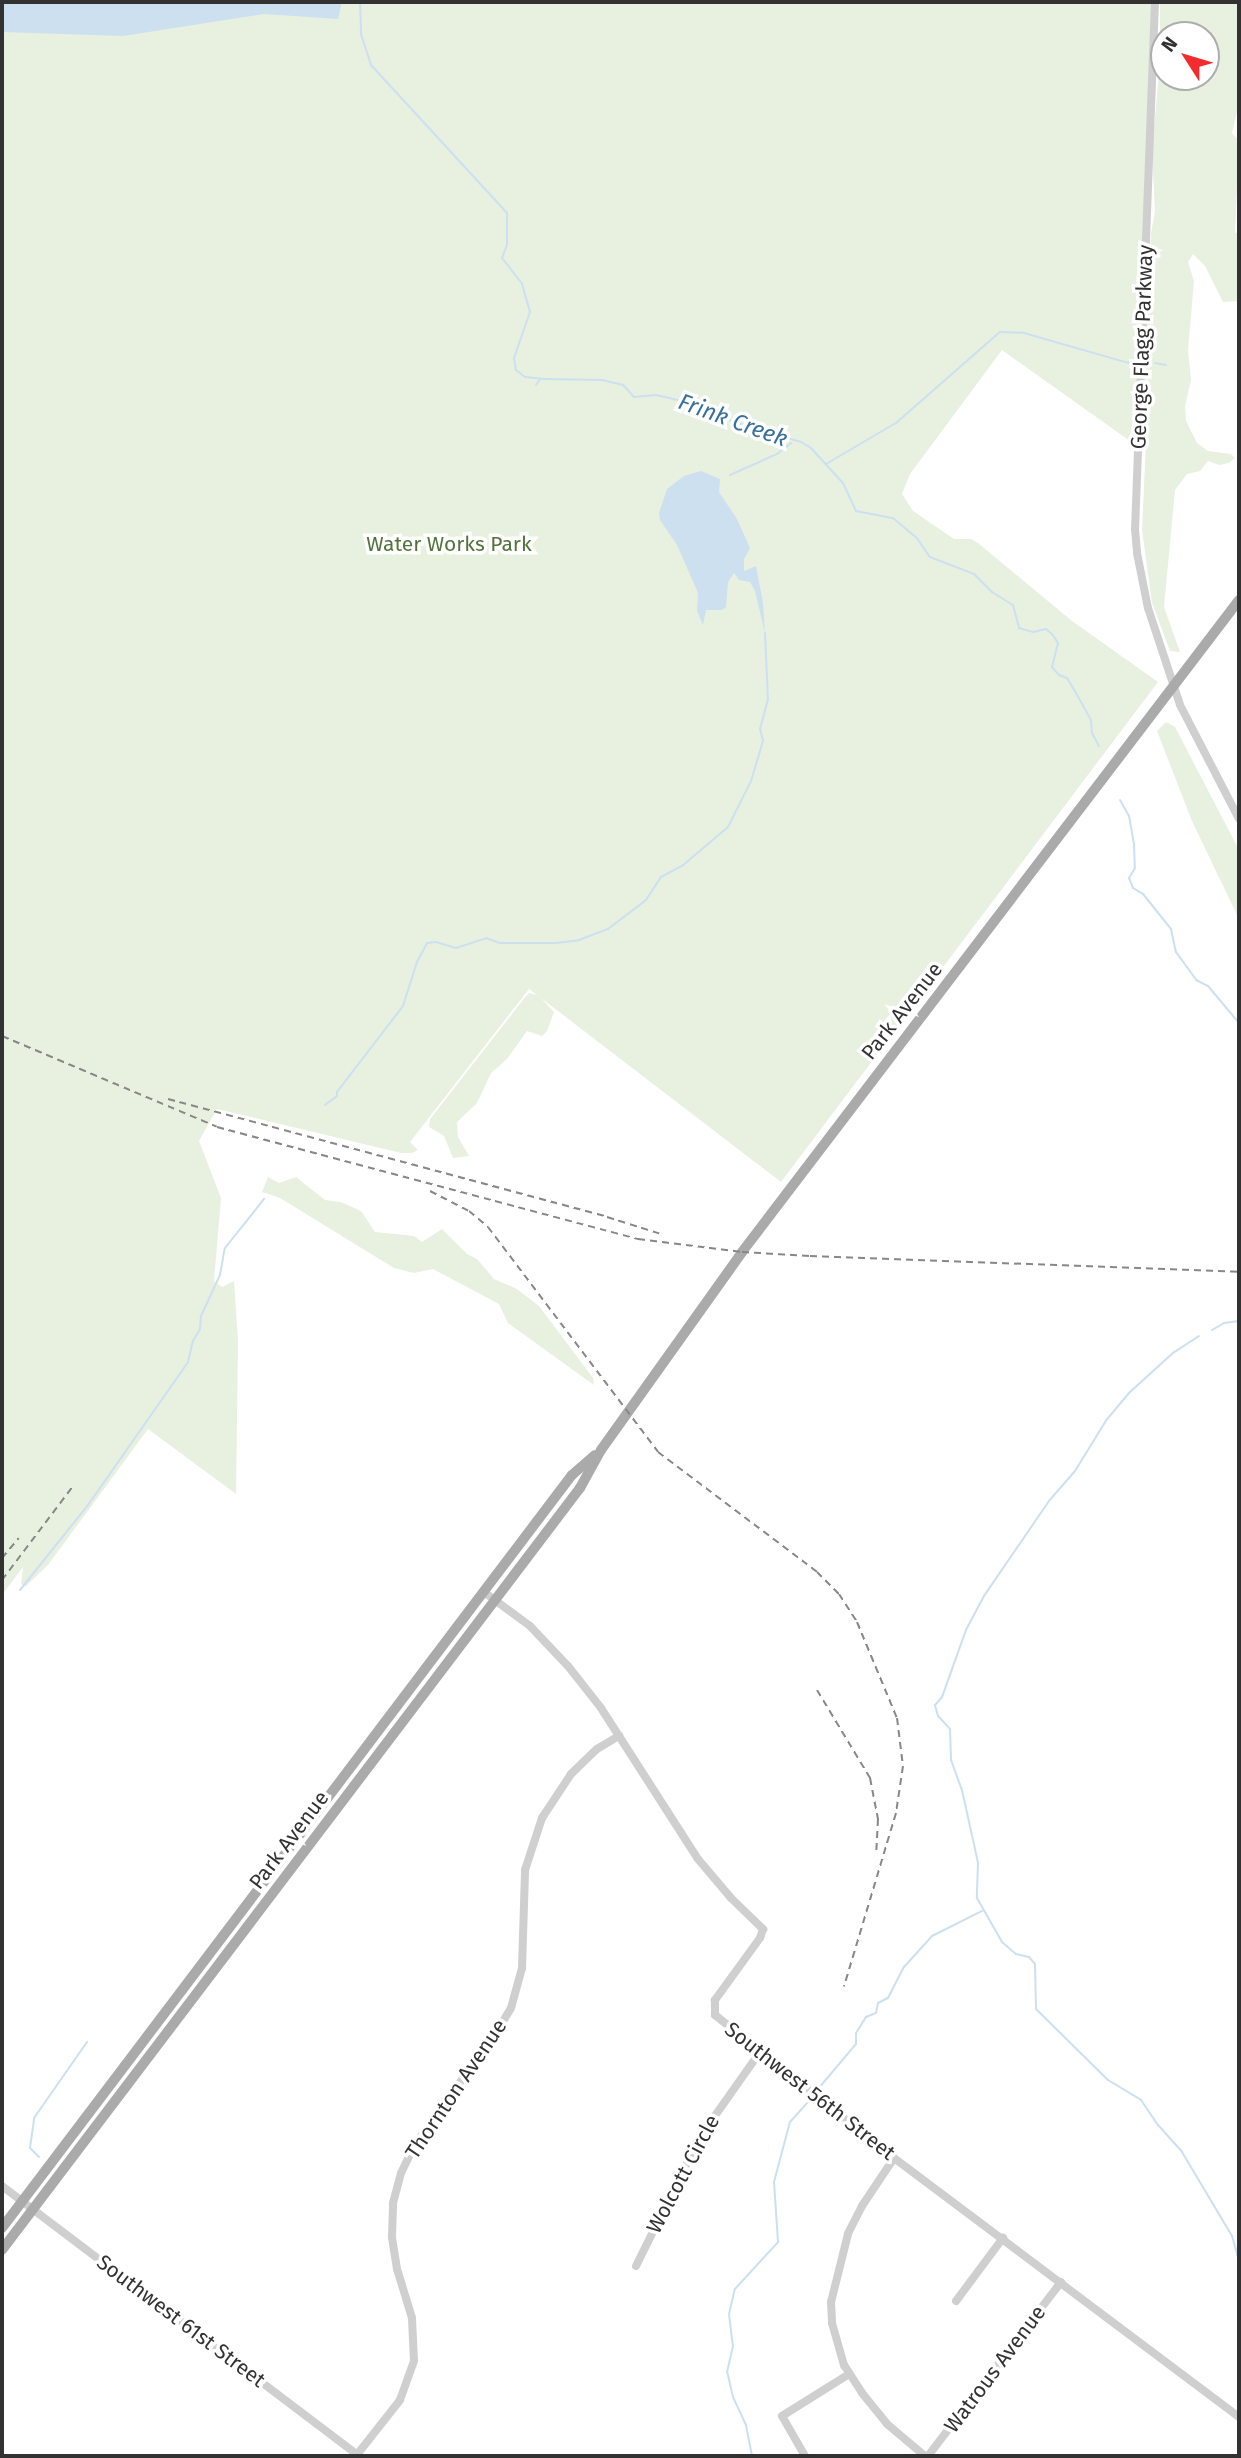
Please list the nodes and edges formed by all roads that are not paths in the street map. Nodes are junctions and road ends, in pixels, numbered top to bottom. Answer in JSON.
{"nodes":[{"id":1,"x":1155,"y":2,"type":"edge"},
{"id":2,"x":1239,"y":600,"type":"edge"},
{"id":3,"x":1173,"y":686,"type":"junction"},
{"id":4,"x":1239,"y":819,"type":"edge"},
{"id":5,"x":601,"y":1450,"type":"junction"},
{"id":6,"x":484,"y":1592,"type":"junction"},
{"id":7,"x":495,"y":1600,"type":"junction"},
{"id":8,"x":619,"y":1736,"type":"junction"},
{"id":9,"x":760,"y":2052,"type":"junction"},
{"id":10,"x":894,"y":2158,"type":"junction"},
{"id":11,"x":2,"y":2186,"type":"edge"},
{"id":12,"x":22,"y":2202,"type":"junction"},
{"id":13,"x":32,"y":2210,"type":"junction"},
{"id":14,"x":2,"y":2228,"type":"edge"},
{"id":15,"x":1003,"y":2238,"type":"junction"},
{"id":16,"x":2,"y":2250,"type":"edge"},
{"id":17,"x":636,"y":2266,"type":"dead end"},
{"id":18,"x":1061,"y":2282,"type":"junction"},
{"id":19,"x":956,"y":2301,"type":"dead end"},
{"id":20,"x":849,"y":2374,"type":"junction"},
{"id":21,"x":1239,"y":2417,"type":"edge"},
{"id":22,"x":357,"y":2456,"type":"edge"},
{"id":23,"x":805,"y":2456,"type":"edge"},
{"id":24,"x":927,"y":2456,"type":"edge"}],
"edges":[{"from":1,"to":3,"type":"street","name":"George Flagg Parkway"},
{"from":2,"to":3,"type":"main road","name":"Park Avenue"},
{"from":3,"to":4,"type":"street","name":"George Flagg Parkway"},
{"from":3,"to":5,"type":"main road","name":"Park Avenue"},
{"from":5,"to":6,"type":"main road","name":"Park Avenue"},
{"from":5,"to":7,"type":"main road","name":"Park Avenue"},
{"from":6,"to":7,"type":"street","name":"Southwest 56th Street"},
{"from":6,"to":12,"type":"main road","name":"Park Avenue"},
{"from":7,"to":8,"type":"street","name":"Southwest 56th Street"},
{"from":7,"to":13,"type":"main road","name":"Park Avenue"},
{"from":8,"to":9,"type":"street","name":"Southwest 56th Street"},
{"from":8,"to":22,"type":"street","name":"Thornton Avenue"},
{"from":9,"to":10,"type":"street","name":"Southwest 56th Street"},
{"from":9,"to":17,"type":"street","name":"Wolcott Circle"},
{"from":10,"to":15,"type":"street","name":"Southwest 56th Street"},
{"from":10,"to":20,"type":"street"},
{"from":11,"to":12,"type":"street","name":"Southwest 61st Street"},
{"from":12,"to":13,"type":"street","name":"Southwest 61st Street"},
{"from":12,"to":14,"type":"main road","name":"Park Avenue"},
{"from":13,"to":16,"type":"main road","name":"Park Avenue"},
{"from":13,"to":22,"type":"street","name":"Southwest 61st Street"},
{"from":15,"to":18,"type":"street","name":"Southwest 56th Street"},
{"from":15,"to":19,"type":"street"},
{"from":18,"to":21,"type":"street","name":"Southwest 56th Street"},
{"from":18,"to":24,"type":"street","name":"Watrous Avenue"},
{"from":20,"to":23,"type":"street"},
{"from":20,"to":24,"type":"street"}]}
